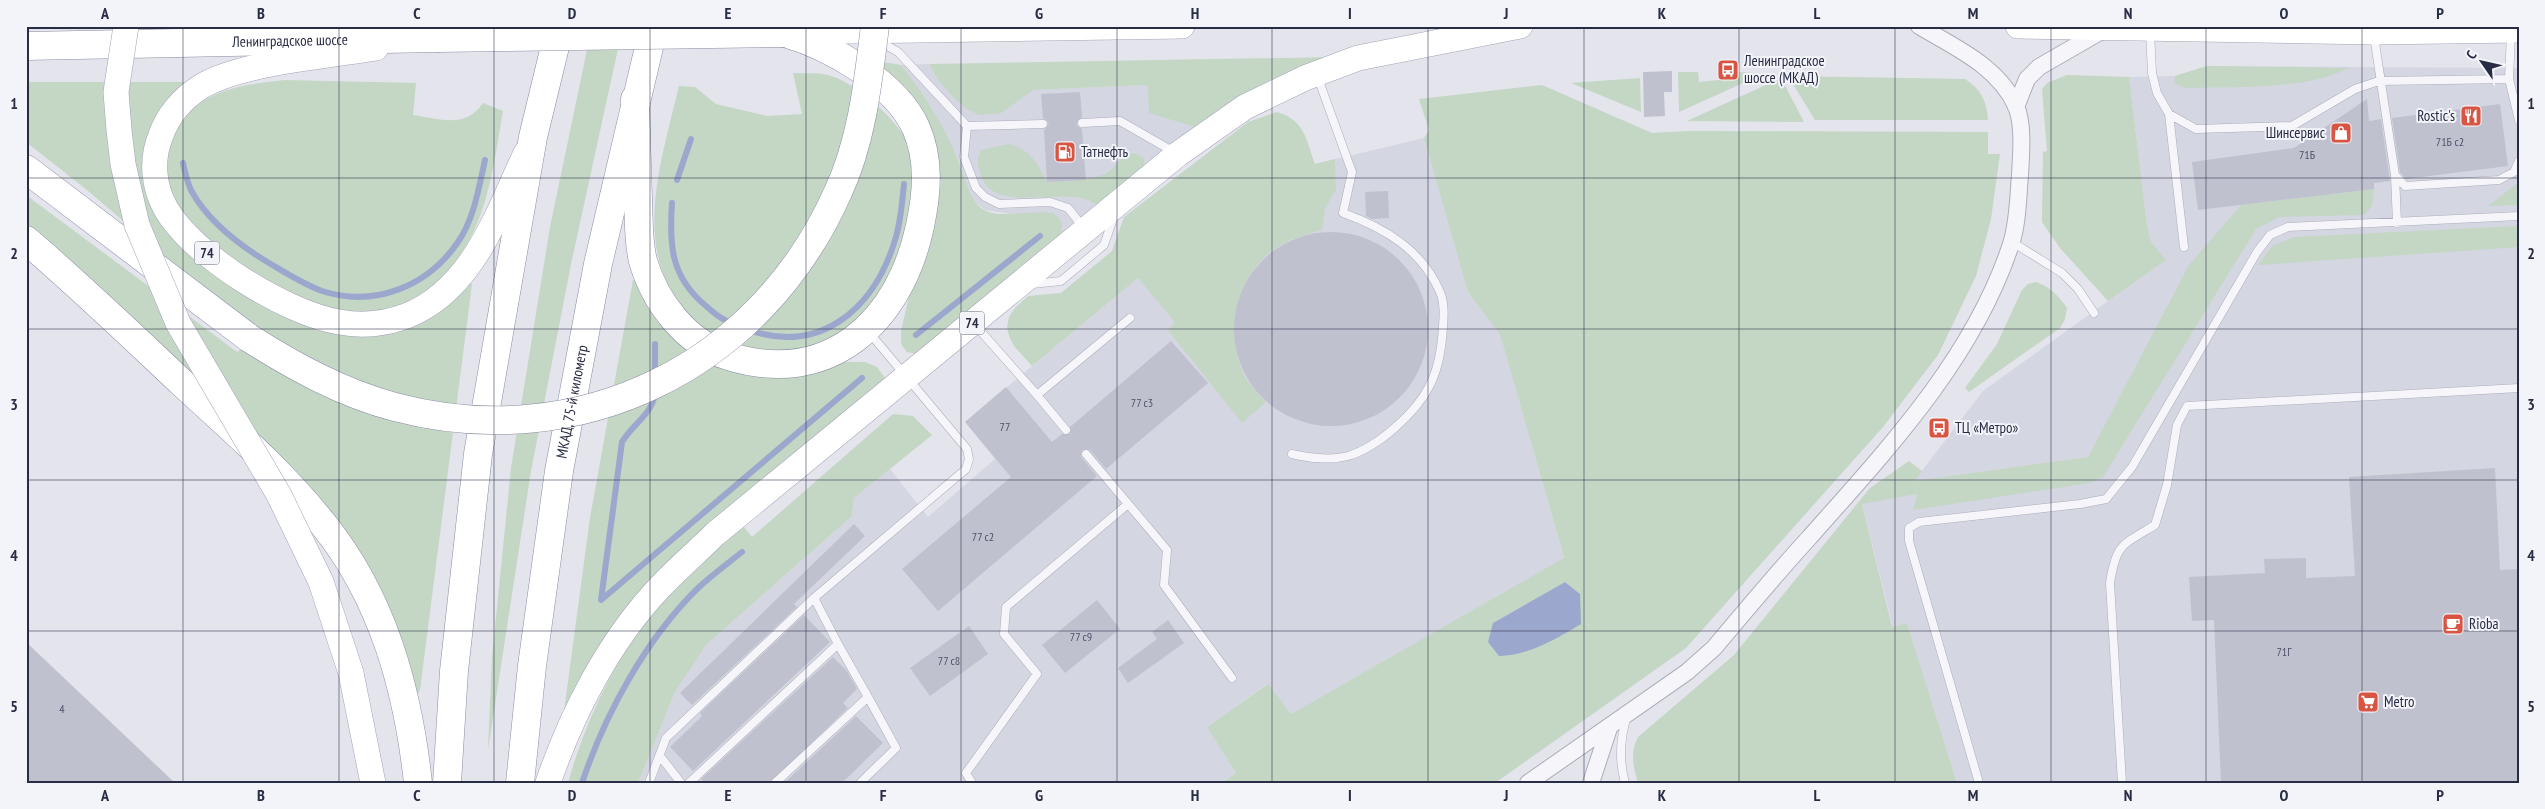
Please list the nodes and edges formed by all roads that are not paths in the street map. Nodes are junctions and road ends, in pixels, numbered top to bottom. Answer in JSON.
{"nodes":[{"id":1,"x":126,"y":26,"type":"edge"},
{"id":2,"x":560,"y":26,"type":"edge"},
{"id":3,"x":654,"y":26,"type":"edge"},
{"id":4,"x":1182,"y":26,"type":"edge"},
{"id":5,"x":1520,"y":26,"type":"edge"},
{"id":6,"x":1919,"y":26,"type":"edge"},
{"id":7,"x":2018,"y":26,"type":"edge"},
{"id":8,"x":869,"y":29,"type":"edge"},
{"id":9,"x":2105,"y":29,"type":"junction"},
{"id":10,"x":2150,"y":29,"type":"junction"},
{"id":11,"x":2515,"y":30,"type":"edge"},
{"id":12,"x":785,"y":32,"type":"junction"},
{"id":13,"x":2374,"y":32,"type":"junction"},
{"id":14,"x":437,"y":38,"type":"junction"},
{"id":15,"x":26,"y":46,"type":"edge"},
{"id":16,"x":1316,"y":73,"type":"junction"},
{"id":17,"x":2510,"y":79,"type":"junction"},
{"id":18,"x":2379,"y":81,"type":"junction"},
{"id":19,"x":635,"y":99,"type":"junction"},
{"id":20,"x":2016,"y":107,"type":"junction"},
{"id":21,"x":2169,"y":114,"type":"junction"},
{"id":22,"x":2519,"y":120,"type":"edge"},
{"id":23,"x":1082,"y":123,"type":"dead end"},
{"id":24,"x":1043,"y":124,"type":"dead end"},
{"id":25,"x":967,"y":126,"type":"junction"},
{"id":26,"x":533,"y":137,"type":"junction"},
{"id":27,"x":1178,"y":154,"type":"junction"},
{"id":28,"x":2519,"y":161,"type":"edge"},
{"id":29,"x":26,"y":169,"type":"edge"},
{"id":30,"x":2395,"y":176,"type":"junction"},
{"id":31,"x":1118,"y":203,"type":"junction"},
{"id":32,"x":2519,"y":216,"type":"edge"},
{"id":33,"x":2397,"y":223,"type":"junction"},
{"id":34,"x":1085,"y":230,"type":"junction"},
{"id":35,"x":26,"y":240,"type":"edge"},
{"id":36,"x":2012,"y":242,"type":"junction"},
{"id":37,"x":2184,"y":247,"type":"dead end"},
{"id":38,"x":1018,"y":285,"type":"junction"},
{"id":39,"x":2094,"y":313,"type":"dead end"},
{"id":40,"x":1130,"y":318,"type":"dead end"},
{"id":41,"x":973,"y":322,"type":"junction"},
{"id":42,"x":867,"y":330,"type":"junction"},
{"id":43,"x":907,"y":377,"type":"junction"},
{"id":44,"x":2519,"y":388,"type":"edge"},
{"id":45,"x":1037,"y":396,"type":"junction"},
{"id":46,"x":1066,"y":430,"type":"dead end"},
{"id":47,"x":1086,"y":454,"type":"dead end"},
{"id":48,"x":1292,"y":454,"type":"dead end"},
{"id":49,"x":1128,"y":504,"type":"junction"},
{"id":50,"x":814,"y":598,"type":"junction"},
{"id":51,"x":838,"y":644,"type":"junction"},
{"id":52,"x":1232,"y":678,"type":"dead end"},
{"id":53,"x":868,"y":697,"type":"junction"},
{"id":54,"x":1628,"y":715,"type":"junction"},
{"id":55,"x":1609,"y":728,"type":"junction"},
{"id":56,"x":660,"y":756,"type":"junction"},
{"id":57,"x":373,"y":783,"type":"edge"},
{"id":58,"x":418,"y":783,"type":"edge"},
{"id":59,"x":446,"y":783,"type":"edge"},
{"id":60,"x":520,"y":783,"type":"edge"},
{"id":61,"x":548,"y":783,"type":"edge"},
{"id":62,"x":649,"y":783,"type":"edge"},
{"id":63,"x":681,"y":783,"type":"edge"},
{"id":64,"x":690,"y":783,"type":"edge"},
{"id":65,"x":775,"y":783,"type":"edge"},
{"id":66,"x":860,"y":783,"type":"edge"},
{"id":67,"x":972,"y":783,"type":"edge"},
{"id":68,"x":1528,"y":783,"type":"edge"},
{"id":69,"x":1591,"y":783,"type":"edge"},
{"id":70,"x":1625,"y":783,"type":"edge"},
{"id":71,"x":1979,"y":783,"type":"edge"},
{"id":72,"x":2122,"y":783,"type":"edge"}],
"edges":[{"from":1,"to":57,"type":"main road","bridge":true},
{"from":2,"to":26,"type":"highway"},
{"from":3,"to":19,"type":"highway","name":"МКАД, 75-й километр"},
{"from":4,"to":8,"type":"main road","name":"Ленинградское шоссе"},
{"from":5,"to":16,"type":"main road","number":"74"},
{"from":6,"to":20,"type":"street"},
{"from":7,"to":9,"type":"main road"},
{"from":8,"to":12,"type":"main road","name":"Ленинградское шоссе"},
{"from":8,"to":25,"type":"lane"},
{"from":8,"to":29,"type":"highway","bridge":true},
{"from":9,"to":10,"type":"main road"},
{"from":9,"to":20,"type":"street"},
{"from":10,"to":13,"type":"main road"},
{"from":10,"to":21,"type":"lane"},
{"from":11,"to":13,"type":"main road"},
{"from":11,"to":17,"type":"lane"},
{"from":12,"to":14,"type":"highway","name":"Ленинградское шоссе","bridge":true},
{"from":12,"to":42,"type":"highway"},
{"from":13,"to":18,"type":"lane"},
{"from":14,"to":15,"type":"highway","name":"Ленинградское шоссе"},
{"from":14,"to":26,"type":"main road","number":"74"},
{"from":16,"to":27,"type":"main road","number":"74"},
{"from":16,"to":48,"type":"lane"},
{"from":17,"to":18,"type":"lane"},
{"from":17,"to":22,"type":"lane"},
{"from":18,"to":21,"type":"lane"},
{"from":18,"to":30,"type":"lane"},
{"from":19,"to":42,"type":"highway"},
{"from":19,"to":60,"type":"highway","name":"МКАД, 75-й километр"},
{"from":20,"to":36,"type":"street"},
{"from":21,"to":37,"type":"lane"},
{"from":23,"to":27,"type":"lane"},
{"from":24,"to":25,"type":"lane"},
{"from":25,"to":34,"type":"lane"},
{"from":26,"to":59,"type":"highway"},
{"from":27,"to":31,"type":"main road","number":"74"},
{"from":28,"to":30,"type":"lane"},
{"from":30,"to":33,"type":"lane"},
{"from":31,"to":34,"type":"main road","number":"74"},
{"from":31,"to":38,"type":"lane"},
{"from":32,"to":33,"type":"lane"},
{"from":33,"to":71,"type":"lane"},
{"from":34,"to":38,"type":"main road","number":"74"},
{"from":35,"to":58,"type":"highway"},
{"from":36,"to":39,"type":"lane"},
{"from":36,"to":54,"type":"street"},
{"from":38,"to":41,"type":"main road","number":"74"},
{"from":40,"to":45,"type":"lane"},
{"from":41,"to":43,"type":"main road","number":"74"},
{"from":41,"to":45,"type":"lane"},
{"from":42,"to":43,"type":"lane"},
{"from":43,"to":50,"type":"lane"},
{"from":43,"to":61,"type":"main road","number":"74"},
{"from":44,"to":72,"type":"lane"},
{"from":45,"to":46,"type":"lane"},
{"from":47,"to":49,"type":"lane"},
{"from":49,"to":52,"type":"lane"},
{"from":49,"to":67,"type":"lane"},
{"from":50,"to":51,"type":"lane"},
{"from":50,"to":56,"type":"lane"},
{"from":51,"to":53,"type":"lane"},
{"from":51,"to":64,"type":"lane"},
{"from":53,"to":65,"type":"lane"},
{"from":53,"to":66,"type":"lane"},
{"from":54,"to":55,"type":"street"},
{"from":54,"to":70,"type":"lane"},
{"from":55,"to":68,"type":"street"},
{"from":55,"to":69,"type":"street"},
{"from":56,"to":62,"type":"lane"},
{"from":56,"to":63,"type":"lane"}]}
